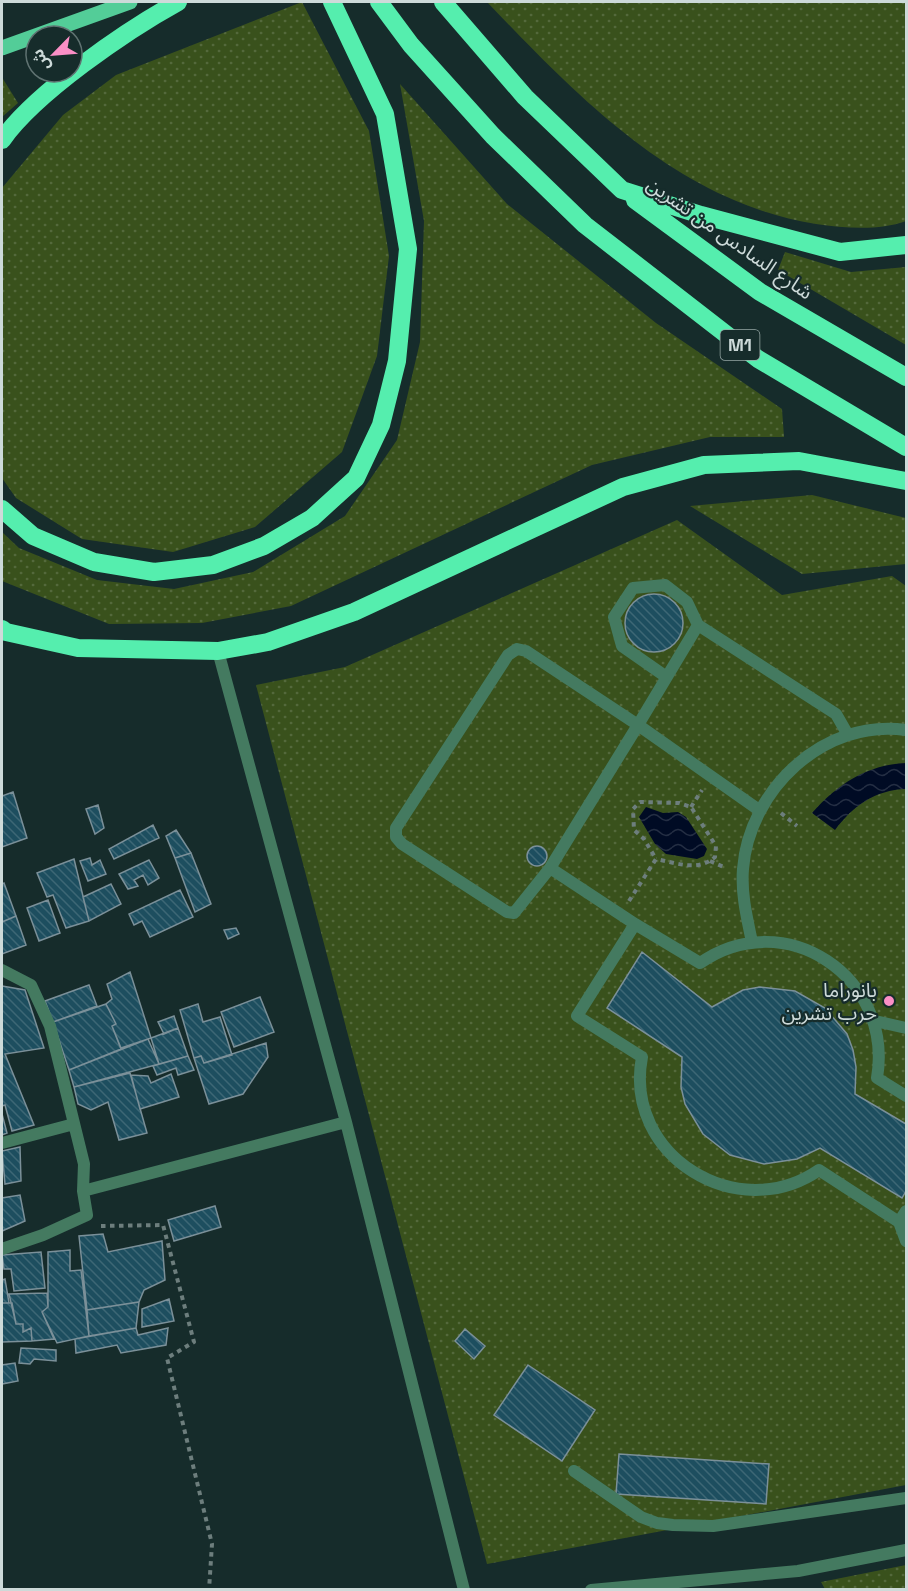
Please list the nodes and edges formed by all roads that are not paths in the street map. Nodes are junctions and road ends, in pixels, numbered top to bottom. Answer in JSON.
{"nodes":[{"id":1,"x":130,"y":2,"type":"edge"},
{"id":2,"x":178,"y":2,"type":"edge"},
{"id":3,"x":332,"y":2,"type":"edge"},
{"id":4,"x":380,"y":2,"type":"edge"},
{"id":5,"x":443,"y":2,"type":"edge"},
{"id":6,"x":2,"y":48,"type":"edge"},
{"id":7,"x":2,"y":140,"type":"edge"},
{"id":8,"x":622,"y":190,"type":"junction"},
{"id":9,"x":906,"y":245,"type":"edge"},
{"id":10,"x":906,"y":377,"type":"edge"},
{"id":11,"x":906,"y":447,"type":"edge"},
{"id":12,"x":906,"y":482,"type":"edge"},
{"id":13,"x":2,"y":509,"type":"edge"},
{"id":14,"x":698,"y":625,"type":"junction"},
{"id":15,"x":3,"y":630,"type":"edge"},
{"id":16,"x":218,"y":651,"type":"junction"},
{"id":17,"x":665,"y":676,"type":"junction"},
{"id":18,"x":638,"y":725,"type":"junction"},
{"id":19,"x":906,"y":730,"type":"edge"},
{"id":20,"x":848,"y":735,"type":"junction"},
{"id":21,"x":759,"y":810,"type":"junction"},
{"id":22,"x":550,"y":868,"type":"junction"},
{"id":23,"x":636,"y":924,"type":"junction"},
{"id":24,"x":752,"y":942,"type":"junction"},
{"id":25,"x":2,"y":970,"type":"edge"},
{"id":26,"x":874,"y":1021,"type":"junction"},
{"id":27,"x":906,"y":1028,"type":"edge"},
{"id":28,"x":906,"y":1096,"type":"edge"},
{"id":29,"x":346,"y":1122,"type":"junction"},
{"id":30,"x":74,"y":1124,"type":"junction"},
{"id":31,"x":2,"y":1143,"type":"edge"},
{"id":32,"x":83,"y":1191,"type":"junction"},
{"id":33,"x":906,"y":1211,"type":"edge"},
{"id":34,"x":899,"y":1222,"type":"junction"},
{"id":35,"x":906,"y":1241,"type":"edge"},
{"id":36,"x":2,"y":1249,"type":"edge"},
{"id":37,"x":574,"y":1471,"type":"dead end"},
{"id":38,"x":906,"y":1498,"type":"edge"},
{"id":39,"x":906,"y":1550,"type":"edge"},
{"id":40,"x":464,"y":1590,"type":"edge"},
{"id":41,"x":591,"y":1590,"type":"edge"}],
"edges":[{"from":1,"to":6,"type":"main road"},
{"from":2,"to":7,"type":"highway"},
{"from":3,"to":13,"type":"highway"},
{"from":4,"to":11,"type":"highway","number":"M1"},
{"from":5,"to":8,"type":"highway","name":"شارع السادس من تشرين"},
{"from":8,"to":9,"type":"highway"},
{"from":8,"to":10,"type":"highway","name":"شارع السادس من تشرين"},
{"from":12,"to":16,"type":"highway"},
{"from":14,"to":17,"type":"street"},
{"from":14,"to":17,"type":"street"},
{"from":14,"to":20,"type":"street"},
{"from":15,"to":16,"type":"highway"},
{"from":16,"to":29,"type":"street"},
{"from":17,"to":18,"type":"street"},
{"from":18,"to":21,"type":"street"},
{"from":18,"to":22,"type":"street"},
{"from":18,"to":22,"type":"street"},
{"from":19,"to":20,"type":"street"},
{"from":20,"to":21,"type":"street"},
{"from":21,"to":24,"type":"street"},
{"from":22,"to":23,"type":"street"},
{"from":23,"to":24,"type":"street"},
{"from":23,"to":34,"type":"street"},
{"from":24,"to":26,"type":"street"},
{"from":25,"to":30,"type":"street"},
{"from":26,"to":27,"type":"street"},
{"from":26,"to":28,"type":"street"},
{"from":29,"to":32,"type":"street"},
{"from":29,"to":40,"type":"street"},
{"from":30,"to":31,"type":"street"},
{"from":30,"to":32,"type":"street"},
{"from":32,"to":36,"type":"street"},
{"from":33,"to":34,"type":"street"},
{"from":34,"to":35,"type":"street"},
{"from":37,"to":38,"type":"street"},
{"from":39,"to":41,"type":"street"}]}
